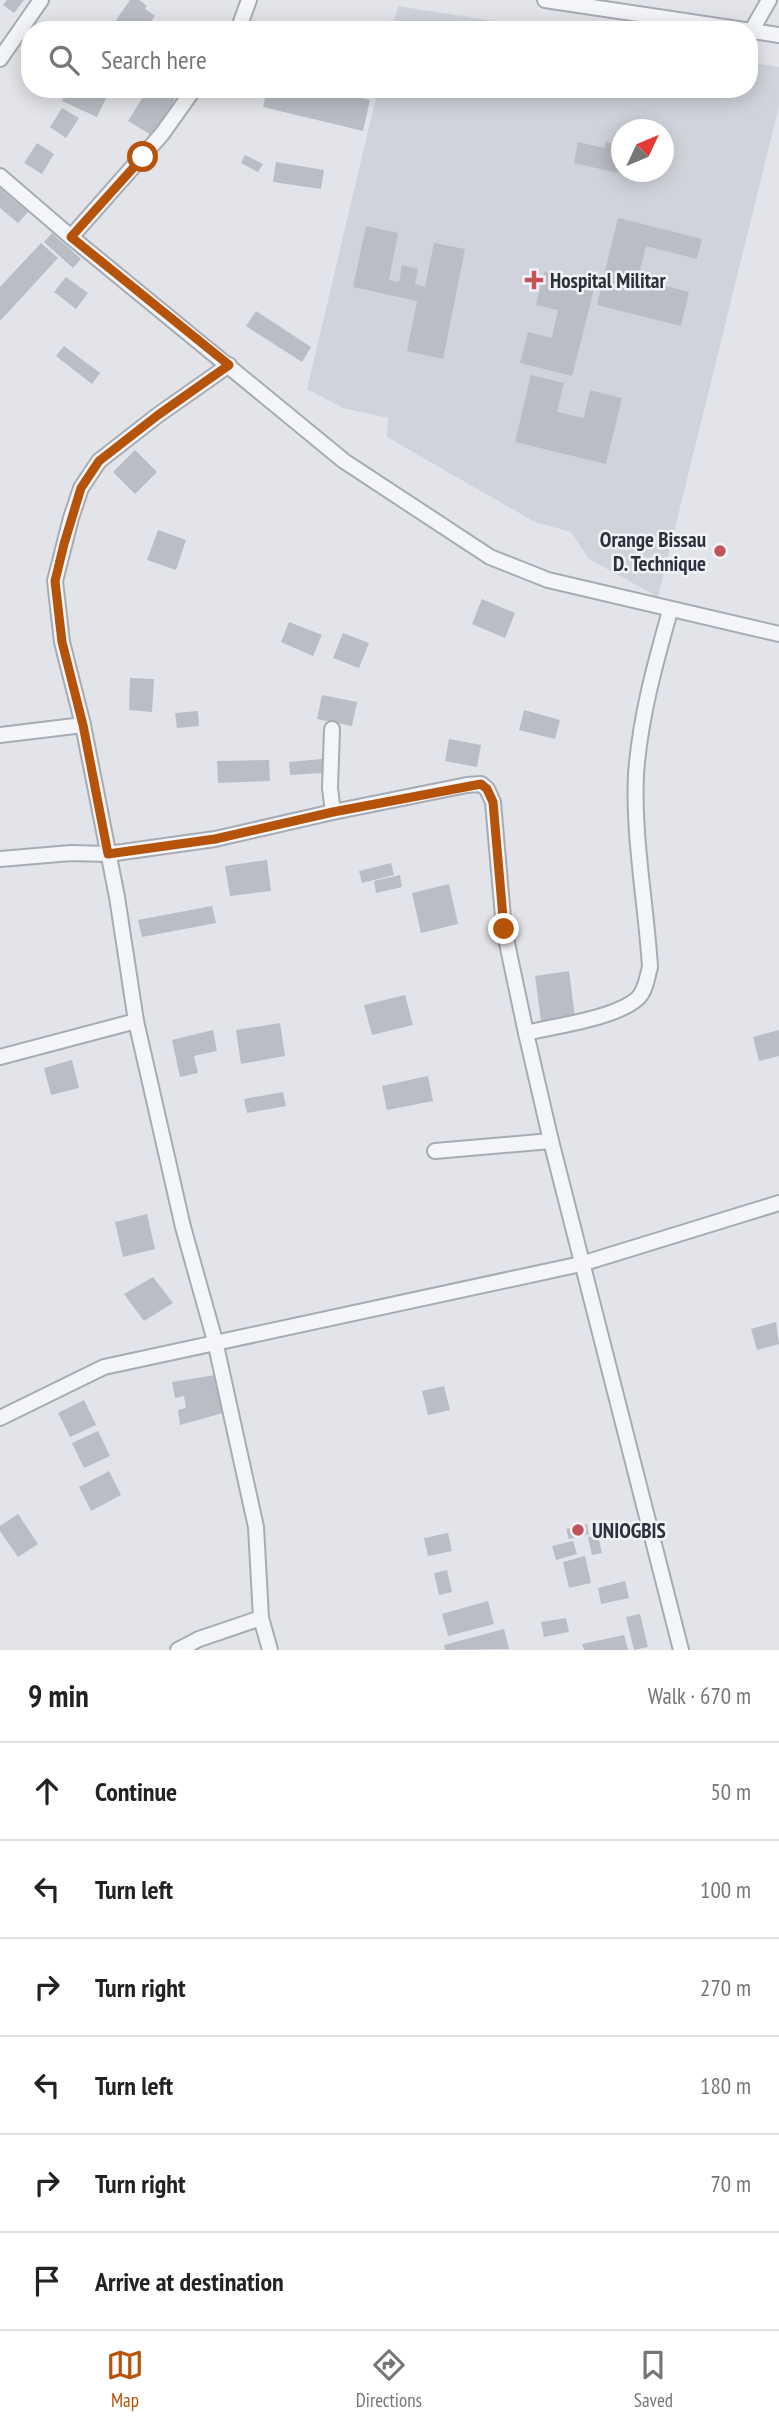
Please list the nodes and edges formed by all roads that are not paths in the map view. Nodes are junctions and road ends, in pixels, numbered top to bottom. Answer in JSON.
{"nodes":[{"id":1,"x":41,"y":0,"type":"edge"},
{"id":2,"x":249,"y":0,"type":"edge"},
{"id":3,"x":545,"y":0,"type":"edge"},
{"id":4,"x":769,"y":0,"type":"edge"},
{"id":5,"x":26,"y":21,"type":"edge"},
{"id":6,"x":241,"y":21,"type":"edge"},
{"id":7,"x":690,"y":21,"type":"edge"},
{"id":8,"x":757,"y":21,"type":"edge"},
{"id":9,"x":21,"y":29,"type":"edge"},
{"id":10,"x":758,"y":31,"type":"edge"},
{"id":11,"x":779,"y":35,"type":"edge"},
{"id":12,"x":0,"y":59,"type":"edge"},
{"id":13,"x":188,"y":98,"type":"edge"},
{"id":14,"x":0,"y":176,"type":"edge"},
{"id":15,"x":71,"y":237,"type":"junction"},
{"id":16,"x":229,"y":365,"type":"junction"},
{"id":17,"x":670,"y":611,"type":"junction"},
{"id":18,"x":779,"y":634,"type":"edge"},
{"id":19,"x":83,"y":725,"type":"junction"},
{"id":20,"x":332,"y":729,"type":"dead end"},
{"id":21,"x":0,"y":735,"type":"edge"},
{"id":22,"x":333,"y":812,"type":"junction"},
{"id":23,"x":108,"y":854,"type":"junction"},
{"id":24,"x":0,"y":859,"type":"edge"},
{"id":25,"x":136,"y":1021,"type":"junction"},
{"id":26,"x":526,"y":1033,"type":"junction"},
{"id":27,"x":0,"y":1057,"type":"edge"},
{"id":28,"x":551,"y":1142,"type":"junction"},
{"id":29,"x":435,"y":1151,"type":"dead end"},
{"id":30,"x":779,"y":1203,"type":"edge"},
{"id":31,"x":581,"y":1264,"type":"junction"},
{"id":32,"x":215,"y":1341,"type":"junction"},
{"id":33,"x":2,"y":1412,"type":"edge"},
{"id":34,"x":261,"y":1618,"type":"junction"},
{"id":35,"x":178,"y":1650,"type":"edge"},
{"id":36,"x":270,"y":1650,"type":"edge"},
{"id":37,"x":681,"y":1650,"type":"edge"}],
"edges":[{"from":1,"to":5,"type":"street"},
{"from":2,"to":6,"type":"street"},
{"from":3,"to":7,"type":"street"},
{"from":4,"to":8,"type":"street"},
{"from":9,"to":12,"type":"street"},
{"from":10,"to":11,"type":"street"},
{"from":13,"to":15,"type":"street"},
{"from":14,"to":15,"type":"street"},
{"from":15,"to":16,"type":"street"},
{"from":16,"to":17,"type":"street"},
{"from":16,"to":19,"type":"street"},
{"from":17,"to":18,"type":"street"},
{"from":17,"to":26,"type":"street"},
{"from":19,"to":21,"type":"street"},
{"from":19,"to":23,"type":"street"},
{"from":20,"to":22,"type":"street"},
{"from":22,"to":23,"type":"street"},
{"from":22,"to":26,"type":"street"},
{"from":23,"to":24,"type":"street"},
{"from":23,"to":25,"type":"street"},
{"from":25,"to":27,"type":"street"},
{"from":25,"to":32,"type":"street"},
{"from":26,"to":28,"type":"street"},
{"from":28,"to":29,"type":"street"},
{"from":28,"to":31,"type":"street"},
{"from":30,"to":31,"type":"street"},
{"from":31,"to":32,"type":"street"},
{"from":31,"to":37,"type":"street"},
{"from":32,"to":33,"type":"street"},
{"from":32,"to":34,"type":"street"},
{"from":34,"to":35,"type":"street"},
{"from":34,"to":36,"type":"street"}]}
